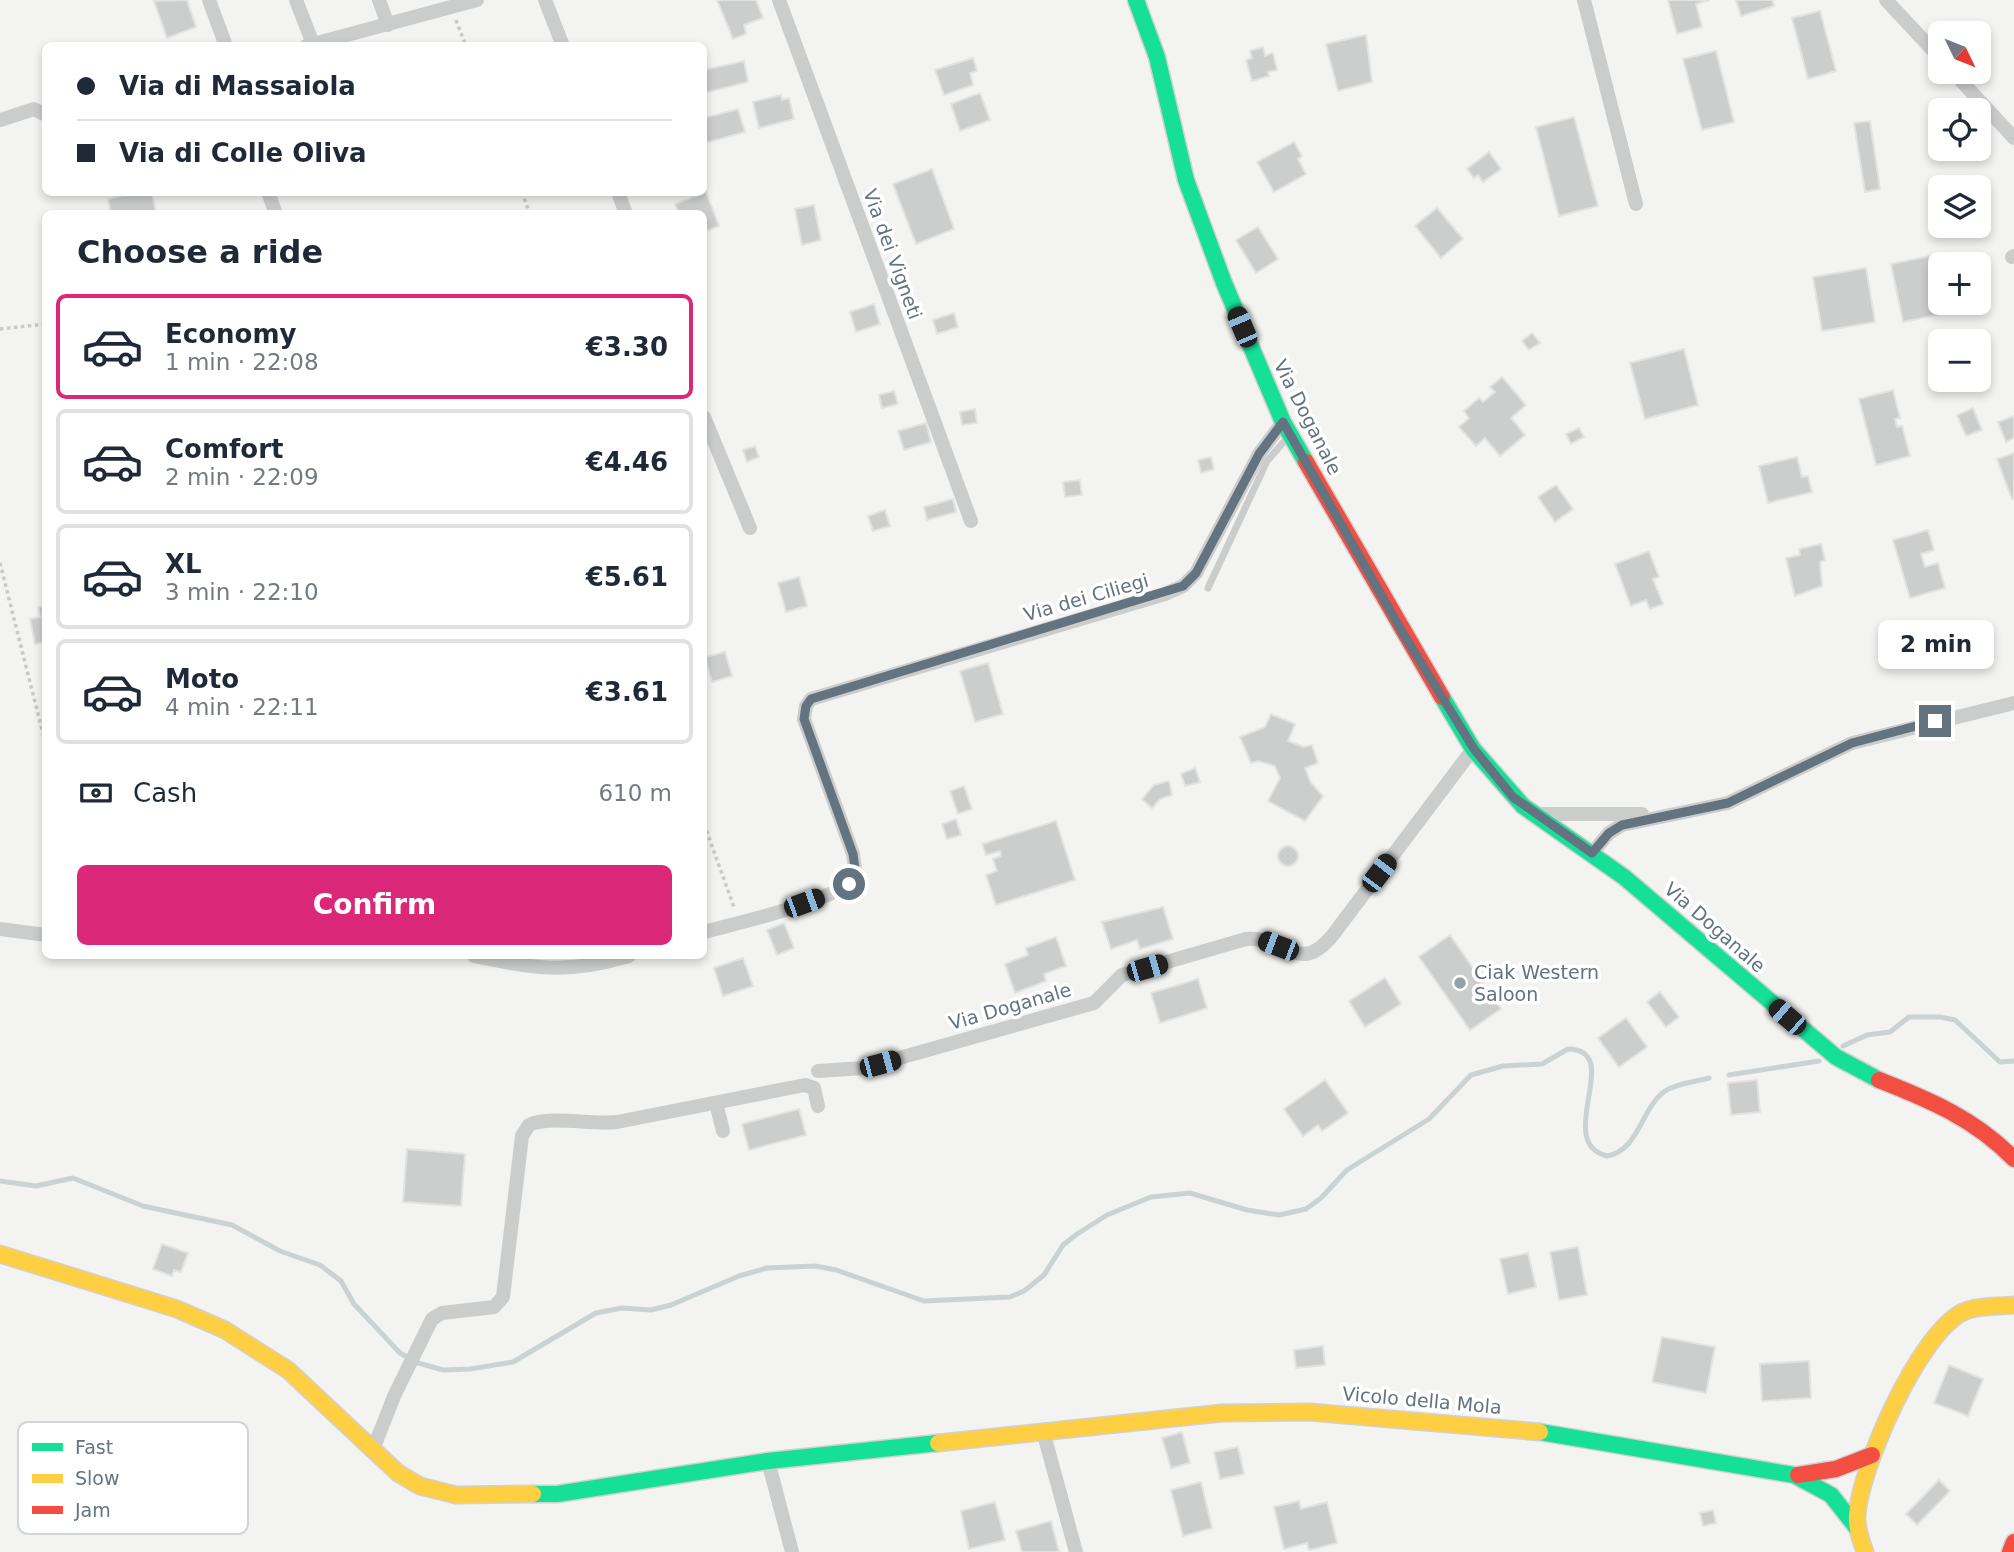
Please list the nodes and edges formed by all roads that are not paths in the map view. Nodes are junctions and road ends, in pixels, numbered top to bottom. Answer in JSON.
{"nodes":[{"id":1,"x":209,"y":0,"type":"edge"},
{"id":2,"x":296,"y":0,"type":"edge"},
{"id":3,"x":379,"y":0,"type":"edge"},
{"id":4,"x":477,"y":0,"type":"edge"},
{"id":5,"x":545,"y":0,"type":"edge"},
{"id":6,"x":779,"y":0,"type":"edge"},
{"id":7,"x":1136,"y":0,"type":"edge"},
{"id":8,"x":1584,"y":0,"type":"edge"},
{"id":9,"x":1886,"y":0,"type":"edge"},
{"id":10,"x":388,"y":24,"type":"junction"},
{"id":11,"x":225,"y":42,"type":"edge"},
{"id":12,"x":308,"y":42,"type":"edge"},
{"id":13,"x":320,"y":42,"type":"edge"},
{"id":14,"x":561,"y":42,"type":"edge"},
{"id":15,"x":1928,"y":45,"type":"edge"},
{"id":16,"x":1964,"y":84,"type":"edge"},
{"id":17,"x":42,"y":113,"type":"edge"},
{"id":18,"x":0,"y":120,"type":"edge"},
{"id":19,"x":2014,"y":138,"type":"edge"},
{"id":20,"x":1636,"y":204,"type":"dead end"},
{"id":21,"x":707,"y":424,"type":"edge"},
{"id":22,"x":1287,"y":428,"type":"junction"},
{"id":23,"x":971,"y":521,"type":"dead end"},
{"id":24,"x":750,"y":528,"type":"dead end"},
{"id":25,"x":1208,"y":588,"type":"dead end"},
{"id":26,"x":2014,"y":703,"type":"edge"},
{"id":27,"x":1474,"y":749,"type":"junction"},
{"id":28,"x":1534,"y":814,"type":"junction"},
{"id":29,"x":1671,"y":814,"type":"junction"},
{"id":30,"x":1592,"y":853,"type":"junction"},
{"id":31,"x":0,"y":929,"type":"edge"},
{"id":32,"x":707,"y":931,"type":"edge"},
{"id":33,"x":42,"y":934,"type":"edge"},
{"id":34,"x":489,"y":959,"type":"edge"},
{"id":35,"x":613,"y":959,"type":"edge"},
{"id":36,"x":818,"y":1071,"type":"dead end"},
{"id":37,"x":716,"y":1103,"type":"junction"},
{"id":38,"x":818,"y":1106,"type":"dead end"},
{"id":39,"x":723,"y":1130,"type":"dead end"},
{"id":40,"x":2014,"y":1159,"type":"edge"},
{"id":41,"x":0,"y":1254,"type":"edge"},
{"id":42,"x":2014,"y":1306,"type":"edge"},
{"id":43,"x":1997,"y":1308,"type":"junction"},
{"id":44,"x":2014,"y":1312,"type":"edge"},
{"id":45,"x":1043,"y":1431,"type":"junction"},
{"id":46,"x":372,"y":1452,"type":"junction"},
{"id":47,"x":1872,"y":1455,"type":"junction"},
{"id":48,"x":768,"y":1461,"type":"junction"},
{"id":49,"x":1794,"y":1475,"type":"junction"},
{"id":50,"x":1857,"y":1528,"type":"junction"},
{"id":51,"x":2014,"y":1542,"type":"edge"},
{"id":52,"x":792,"y":1552,"type":"edge"},
{"id":53,"x":1076,"y":1552,"type":"edge"},
{"id":54,"x":1865,"y":1552,"type":"edge"},
{"id":55,"x":2010,"y":1552,"type":"edge"}],
"edges":[{"from":1,"to":11,"type":"street"},
{"from":2,"to":12,"type":"street"},
{"from":3,"to":10,"type":"street"},
{"from":4,"to":10,"type":"street"},
{"from":5,"to":14,"type":"street"},
{"from":6,"to":23,"type":"street","name":"Via dei Vigneti"},
{"from":7,"to":22,"type":"street","name":"Via Doganale"},
{"from":8,"to":20,"type":"street"},
{"from":9,"to":15,"type":"street"},
{"from":10,"to":13,"type":"street"},
{"from":16,"to":19,"type":"street"},
{"from":17,"to":18,"type":"street"},
{"from":21,"to":24,"type":"street"},
{"from":22,"to":25,"type":"lane"},
{"from":22,"to":27,"type":"street","name":"Via Doganale"},
{"from":22,"to":32,"type":"street","name":"Via dei Ciliegi"},
{"from":26,"to":29,"type":"street"},
{"from":27,"to":28,"type":"street","name":"Via Doganale"},
{"from":27,"to":36,"type":"street","name":"Via Doganale"},
{"from":28,"to":29,"type":"street"},
{"from":28,"to":30,"type":"street","name":"Via Doganale"},
{"from":29,"to":30,"type":"street"},
{"from":30,"to":40,"type":"street","name":"Via Doganale"},
{"from":31,"to":33,"type":"street"},
{"from":34,"to":35,"type":"street"},
{"from":37,"to":38,"type":"street"},
{"from":37,"to":39,"type":"street"},
{"from":37,"to":46,"type":"street"},
{"from":41,"to":46,"type":"street","name":"Vicolo della Mola"},
{"from":42,"to":43,"type":"street","name":"Vicolo della Mola"},
{"from":43,"to":44,"type":"street","name":"Vicolo della Mola"},
{"from":43,"to":47,"type":"street","name":"Vicolo della Mola"},
{"from":45,"to":48,"type":"street","name":"Vicolo della Mola"},
{"from":45,"to":49,"type":"street","name":"Vicolo della Mola"},
{"from":45,"to":53,"type":"street"},
{"from":46,"to":48,"type":"street","name":"Vicolo della Mola"},
{"from":47,"to":49,"type":"street","name":"Vicolo della Mola"},
{"from":47,"to":50,"type":"street","name":"Vicolo della Mola"},
{"from":48,"to":52,"type":"street"},
{"from":49,"to":50,"type":"street","name":"Vicolo della Mola"},
{"from":50,"to":54,"type":"street","name":"Vicolo della Mola"},
{"from":51,"to":55,"type":"street"}]}
